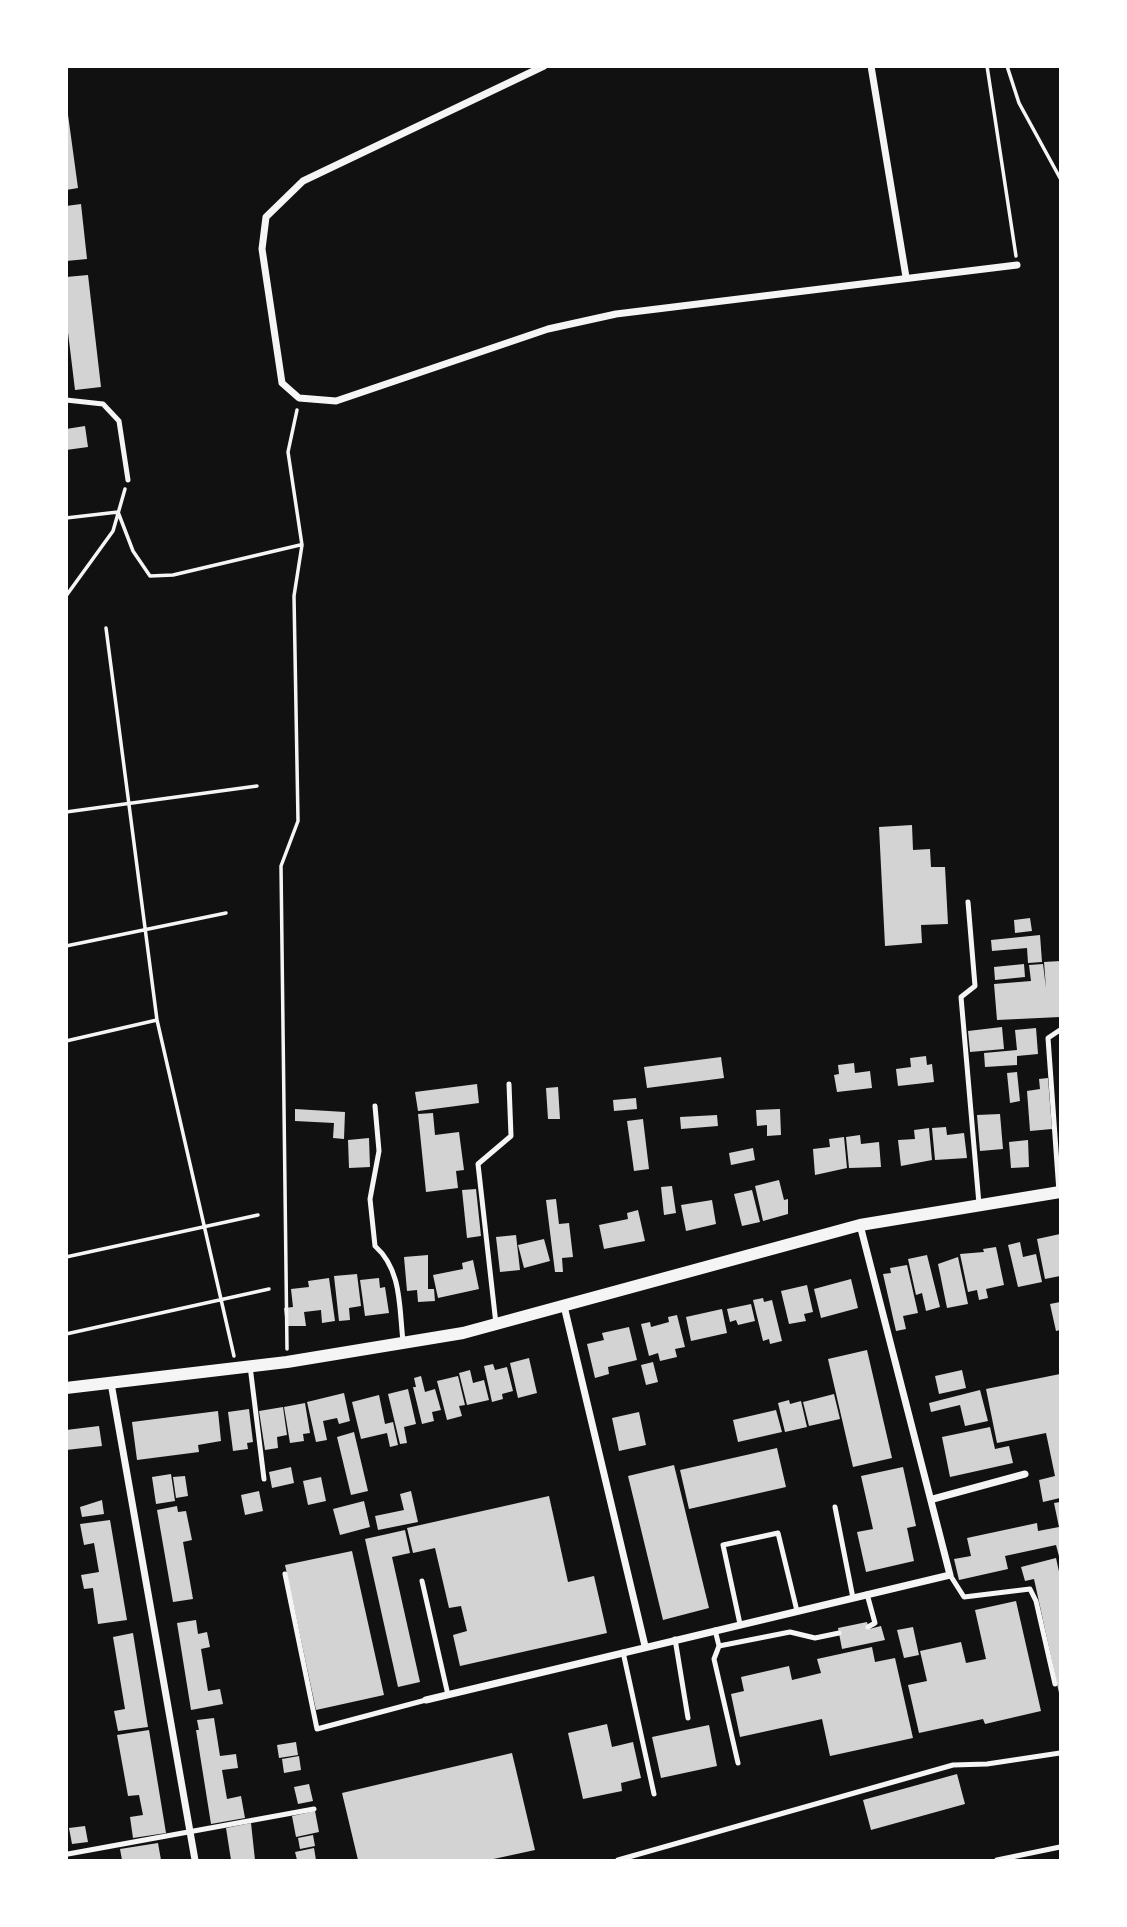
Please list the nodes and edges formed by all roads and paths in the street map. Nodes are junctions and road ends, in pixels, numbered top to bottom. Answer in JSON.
{"nodes":[{"id":1,"x":544,"y":66,"type":"edge"},
{"id":2,"x":871,"y":66,"type":"edge"},
{"id":3,"x":987,"y":66,"type":"edge"},
{"id":4,"x":1007,"y":66,"type":"edge"},
{"id":5,"x":1060,"y":177,"type":"edge"},
{"id":6,"x":1017,"y":265,"type":"joint"},
{"id":7,"x":906,"y":277,"type":"junction"},
{"id":8,"x":299,"y":398,"type":"junction"},
{"id":9,"x":66,"y":400,"type":"edge"},
{"id":10,"x":128,"y":480,"type":"joint"},
{"id":11,"x":118,"y":512,"type":"junction"},
{"id":12,"x":66,"y":518,"type":"edge"},
{"id":13,"x":302,"y":545,"type":"junction"},
{"id":14,"x":66,"y":596,"type":"edge"},
{"id":15,"x":106,"y":628,"type":"dead end"},
{"id":16,"x":257,"y":786,"type":"dead end"},
{"id":17,"x":131,"y":803,"type":"junction"},
{"id":18,"x":66,"y":812,"type":"edge"},
{"id":19,"x":968,"y":902,"type":"dead end"},
{"id":20,"x":226,"y":913,"type":"dead end"},
{"id":21,"x":146,"y":928,"type":"junction"},
{"id":22,"x":66,"y":946,"type":"edge"},
{"id":23,"x":156,"y":1020,"type":"junction"},
{"id":24,"x":1060,"y":1030,"type":"edge"},
{"id":25,"x":66,"y":1041,"type":"edge"},
{"id":26,"x":509,"y":1084,"type":"dead end"},
{"id":27,"x":375,"y":1106,"type":"dead end"},
{"id":28,"x":1060,"y":1192,"type":"edge"},
{"id":29,"x":979,"y":1204,"type":"junction"},
{"id":30,"x":258,"y":1215,"type":"dead end"},
{"id":31,"x":860,"y":1225,"type":"junction"},
{"id":32,"x":204,"y":1228,"type":"junction"},
{"id":33,"x":66,"y":1257,"type":"edge"},
{"id":34,"x":269,"y":1289,"type":"dead end"},
{"id":35,"x":221,"y":1300,"type":"junction"},
{"id":36,"x":564,"y":1306,"type":"junction"},
{"id":37,"x":496,"y":1324,"type":"junction"},
{"id":38,"x":66,"y":1334,"type":"edge"},
{"id":39,"x":403,"y":1344,"type":"junction"},
{"id":40,"x":287,"y":1362,"type":"junction"},
{"id":41,"x":244,"y":1367,"type":"junction"},
{"id":42,"x":111,"y":1383,"type":"junction"},
{"id":43,"x":66,"y":1388,"type":"edge"},
{"id":44,"x":1025,"y":1475,"type":"dead end"},
{"id":45,"x":264,"y":1479,"type":"dead end"},
{"id":46,"x":933,"y":1499,"type":"junction"},
{"id":47,"x":835,"y":1507,"type":"dead end"},
{"id":48,"x":285,"y":1574,"type":"dead end"},
{"id":49,"x":950,"y":1575,"type":"junction"},
{"id":50,"x":422,"y":1581,"type":"dead end"},
{"id":51,"x":867,"y":1594,"type":"junction"},
{"id":52,"x":853,"y":1598,"type":"junction"},
{"id":53,"x":797,"y":1611,"type":"junction"},
{"id":54,"x":740,"y":1624,"type":"junction"},
{"id":55,"x":868,"y":1626,"type":"dead end"},
{"id":56,"x":715,"y":1630,"type":"junction"},
{"id":57,"x":839,"y":1633,"type":"dead end"},
{"id":58,"x":675,"y":1639,"type":"junction"},
{"id":59,"x":645,"y":1646,"type":"junction"},
{"id":60,"x":719,"y":1646,"type":"junction"},
{"id":61,"x":623,"y":1652,"type":"junction"},
{"id":62,"x":1055,"y":1684,"type":"dead end"},
{"id":63,"x":448,"y":1695,"type":"junction"},
{"id":64,"x":426,"y":1700,"type":"joint"},
{"id":65,"x":688,"y":1718,"type":"dead end"},
{"id":66,"x":1060,"y":1753,"type":"edge"},
{"id":67,"x":738,"y":1763,"type":"dead end"},
{"id":68,"x":654,"y":1794,"type":"dead end"},
{"id":69,"x":314,"y":1809,"type":"dead end"},
{"id":70,"x":190,"y":1833,"type":"junction"},
{"id":71,"x":1060,"y":1847,"type":"edge"},
{"id":72,"x":68,"y":1854,"type":"dead end"},
{"id":73,"x":195,"y":1860,"type":"edge"},
{"id":74,"x":618,"y":1860,"type":"edge"},
{"id":75,"x":997,"y":1860,"type":"edge"}],
"edges":[{"from":1,"to":8,"type":"street"},
{"from":2,"to":7,"type":"street"},
{"from":3,"to":6,"type":"path"},
{"from":4,"to":5,"type":"path"},
{"from":6,"to":7,"type":"street"},
{"from":7,"to":8,"type":"street"},
{"from":8,"to":13,"type":"path"},
{"from":9,"to":10,"type":"lane"},
{"from":10,"to":11,"type":"path"},
{"from":11,"to":12,"type":"path"},
{"from":11,"to":13,"type":"path"},
{"from":11,"to":14,"type":"path"},
{"from":13,"to":40,"type":"path"},
{"from":15,"to":17,"type":"path"},
{"from":16,"to":17,"type":"path"},
{"from":17,"to":18,"type":"path"},
{"from":17,"to":21,"type":"path"},
{"from":19,"to":29,"type":"lane"},
{"from":20,"to":21,"type":"path"},
{"from":21,"to":22,"type":"path"},
{"from":21,"to":23,"type":"path"},
{"from":23,"to":25,"type":"path"},
{"from":23,"to":32,"type":"path"},
{"from":24,"to":28,"type":"lane"},
{"from":26,"to":37,"type":"lane"},
{"from":27,"to":39,"type":"lane"},
{"from":28,"to":29,"type":"street"},
{"from":29,"to":31,"type":"street"},
{"from":30,"to":32,"type":"path"},
{"from":31,"to":36,"type":"street"},
{"from":31,"to":46,"type":"street"},
{"from":32,"to":33,"type":"path"},
{"from":32,"to":35,"type":"path"},
{"from":34,"to":35,"type":"path"},
{"from":35,"to":38,"type":"path"},
{"from":35,"to":41,"type":"path"},
{"from":36,"to":37,"type":"street"},
{"from":36,"to":59,"type":"street"},
{"from":37,"to":39,"type":"street"},
{"from":39,"to":40,"type":"street"},
{"from":40,"to":41,"type":"street"},
{"from":41,"to":42,"type":"street"},
{"from":41,"to":45,"type":"lane"},
{"from":42,"to":43,"type":"street"},
{"from":42,"to":70,"type":"street"},
{"from":44,"to":46,"type":"street"},
{"from":46,"to":49,"type":"street"},
{"from":47,"to":52,"type":"lane"},
{"from":48,"to":64,"type":"lane"},
{"from":49,"to":51,"type":"street"},
{"from":49,"to":62,"type":"lane"},
{"from":50,"to":63,"type":"lane"},
{"from":51,"to":52,"type":"street"},
{"from":51,"to":55,"type":"lane"},
{"from":52,"to":53,"type":"street"},
{"from":53,"to":54,"type":"street"},
{"from":53,"to":54,"type":"lane"},
{"from":54,"to":56,"type":"street"},
{"from":56,"to":58,"type":"street"},
{"from":56,"to":60,"type":"lane"},
{"from":57,"to":60,"type":"lane"},
{"from":58,"to":59,"type":"street"},
{"from":58,"to":65,"type":"lane"},
{"from":59,"to":61,"type":"street"},
{"from":60,"to":67,"type":"lane"},
{"from":61,"to":63,"type":"street"},
{"from":61,"to":68,"type":"lane"},
{"from":63,"to":64,"type":"street"},
{"from":66,"to":74,"type":"lane"},
{"from":69,"to":70,"type":"lane"},
{"from":70,"to":72,"type":"lane"},
{"from":70,"to":73,"type":"street"},
{"from":71,"to":75,"type":"lane"}]}
